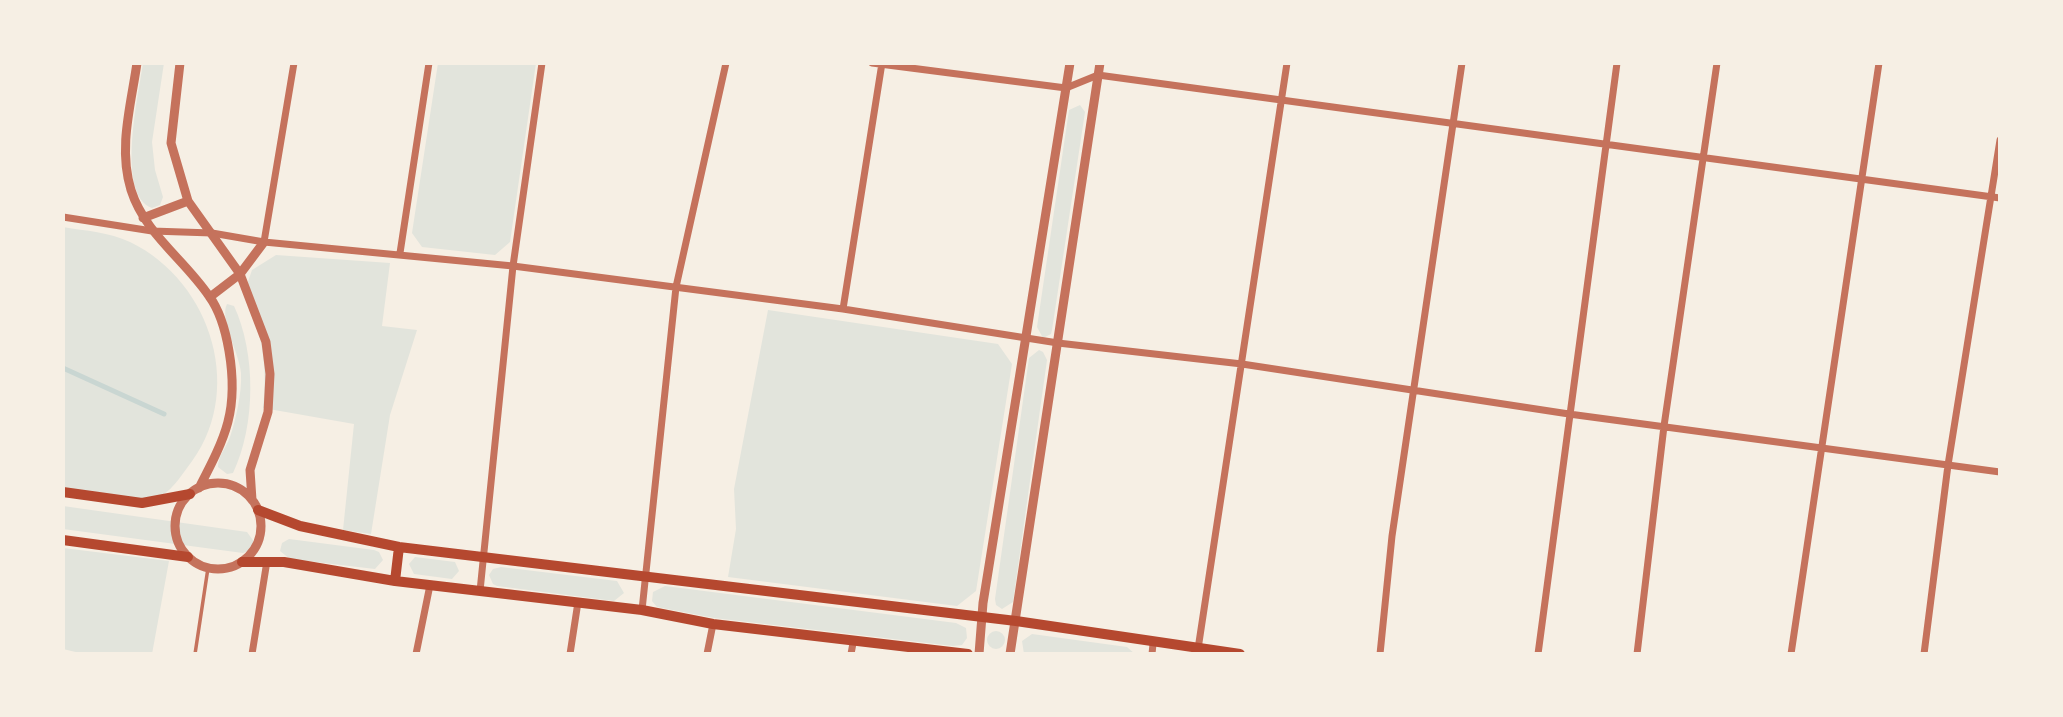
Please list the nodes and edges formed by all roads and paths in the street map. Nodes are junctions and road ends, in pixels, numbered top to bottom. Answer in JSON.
{"nodes":[{"id":1,"x":137,"y":63,"type":"edge"},
{"id":2,"x":180,"y":63,"type":"edge"},
{"id":3,"x":294,"y":63,"type":"edge"},
{"id":4,"x":429,"y":63,"type":"edge"},
{"id":5,"x":542,"y":63,"type":"edge"},
{"id":6,"x":726,"y":63,"type":"edge"},
{"id":7,"x":872,"y":63,"type":"edge"},
{"id":8,"x":1070,"y":63,"type":"edge"},
{"id":9,"x":1100,"y":63,"type":"edge"},
{"id":10,"x":1287,"y":63,"type":"edge"},
{"id":11,"x":1462,"y":63,"type":"edge"},
{"id":12,"x":1617,"y":63,"type":"edge"},
{"id":13,"x":1717,"y":63,"type":"edge"},
{"id":14,"x":1879,"y":63,"type":"edge"},
{"id":15,"x":882,"y":64,"type":"edge"},
{"id":16,"x":1098,"y":75,"type":"junction"},
{"id":17,"x":1066,"y":88,"type":"junction"},
{"id":18,"x":1282,"y":100,"type":"junction"},
{"id":19,"x":1454,"y":125,"type":"junction"},
{"id":20,"x":2000,"y":140,"type":"edge"},
{"id":21,"x":1607,"y":144,"type":"junction"},
{"id":22,"x":1704,"y":158,"type":"junction"},
{"id":23,"x":1862,"y":181,"type":"junction"},
{"id":24,"x":1996,"y":197,"type":"edge"},
{"id":25,"x":188,"y":201,"type":"junction"},
{"id":26,"x":63,"y":217,"type":"edge"},
{"id":27,"x":143,"y":218,"type":"junction"},
{"id":28,"x":127,"y":226,"type":"junction"},
{"id":29,"x":152,"y":231,"type":"junction"},
{"id":30,"x":212,"y":233,"type":"junction"},
{"id":31,"x":264,"y":242,"type":"junction"},
{"id":32,"x":400,"y":253,"type":"junction"},
{"id":33,"x":513,"y":266,"type":"junction"},
{"id":34,"x":240,"y":274,"type":"junction"},
{"id":35,"x":676,"y":287,"type":"junction"},
{"id":36,"x":210,"y":297,"type":"junction"},
{"id":37,"x":844,"y":309,"type":"junction"},
{"id":38,"x":1025,"y":338,"type":"junction"},
{"id":39,"x":1058,"y":343,"type":"junction"},
{"id":40,"x":1242,"y":364,"type":"junction"},
{"id":41,"x":1413,"y":390,"type":"junction"},
{"id":42,"x":1569,"y":414,"type":"junction"},
{"id":43,"x":1664,"y":426,"type":"junction"},
{"id":44,"x":1821,"y":446,"type":"junction"},
{"id":45,"x":1948,"y":465,"type":"junction"},
{"id":46,"x":2000,"y":472,"type":"edge"},
{"id":47,"x":199,"y":488,"type":"junction"},
{"id":48,"x":63,"y":492,"type":"edge"},
{"id":49,"x":190,"y":494,"type":"junction"},
{"id":50,"x":252,"y":500,"type":"junction"},
{"id":51,"x":258,"y":510,"type":"junction"},
{"id":52,"x":63,"y":540,"type":"edge"},
{"id":53,"x":399,"y":547,"type":"junction"},
{"id":54,"x":188,"y":557,"type":"junction"},
{"id":55,"x":484,"y":558,"type":"junction"},
{"id":56,"x":267,"y":561,"type":"junction"},
{"id":57,"x":242,"y":562,"type":"junction"},
{"id":58,"x":208,"y":568,"type":"junction"},
{"id":59,"x":647,"y":577,"type":"junction"},
{"id":60,"x":395,"y":580,"type":"junction"},
{"id":61,"x":430,"y":585,"type":"junction"},
{"id":62,"x":480,"y":591,"type":"junction"},
{"id":63,"x":578,"y":601,"type":"junction"},
{"id":64,"x":642,"y":610,"type":"junction"},
{"id":65,"x":982,"y":619,"type":"junction"},
{"id":66,"x":1016,"y":621,"type":"junction"},
{"id":67,"x":713,"y":624,"type":"junction"},
{"id":68,"x":852,"y":648,"type":"edge"},
{"id":69,"x":1152,"y":649,"type":"edge"},
{"id":70,"x":1198,"y":649,"type":"junction"},
{"id":71,"x":195,"y":654,"type":"edge"},
{"id":72,"x":252,"y":654,"type":"edge"},
{"id":73,"x":416,"y":654,"type":"edge"},
{"id":74,"x":570,"y":654,"type":"edge"},
{"id":75,"x":707,"y":654,"type":"edge"},
{"id":76,"x":968,"y":654,"type":"edge"},
{"id":77,"x":979,"y":654,"type":"edge"},
{"id":78,"x":1010,"y":654,"type":"edge"},
{"id":79,"x":1240,"y":654,"type":"edge"},
{"id":80,"x":1380,"y":654,"type":"edge"},
{"id":81,"x":1538,"y":654,"type":"edge"},
{"id":82,"x":1637,"y":654,"type":"edge"},
{"id":83,"x":1791,"y":654,"type":"edge"},
{"id":84,"x":1924,"y":654,"type":"edge"}],
"edges":[{"from":1,"to":27,"type":"street"},
{"from":2,"to":25,"type":"street"},
{"from":3,"to":31,"type":"street"},
{"from":4,"to":32,"type":"street"},
{"from":5,"to":33,"type":"street"},
{"from":6,"to":35,"type":"street"},
{"from":7,"to":15,"type":"street"},
{"from":8,"to":17,"type":"street"},
{"from":9,"to":16,"type":"street"},
{"from":10,"to":18,"type":"street"},
{"from":11,"to":19,"type":"street"},
{"from":12,"to":21,"type":"street"},
{"from":13,"to":22,"type":"street"},
{"from":14,"to":23,"type":"street"},
{"from":15,"to":17,"type":"street"},
{"from":15,"to":37,"type":"street"},
{"from":16,"to":17,"type":"street"},
{"from":16,"to":18,"type":"street"},
{"from":16,"to":39,"type":"street"},
{"from":17,"to":38,"type":"street"},
{"from":18,"to":19,"type":"street"},
{"from":18,"to":40,"type":"street"},
{"from":19,"to":21,"type":"street"},
{"from":19,"to":41,"type":"street"},
{"from":20,"to":24,"type":"street"},
{"from":21,"to":22,"type":"street"},
{"from":21,"to":42,"type":"street"},
{"from":22,"to":23,"type":"street"},
{"from":22,"to":43,"type":"street"},
{"from":23,"to":24,"type":"street"},
{"from":23,"to":44,"type":"street"},
{"from":24,"to":45,"type":"street"},
{"from":25,"to":27,"type":"street"},
{"from":25,"to":30,"type":"street"},
{"from":26,"to":28,"type":"street"},
{"from":27,"to":28,"type":"street"},
{"from":27,"to":29,"type":"street"},
{"from":28,"to":29,"type":"street"},
{"from":29,"to":30,"type":"street"},
{"from":29,"to":36,"type":"street"},
{"from":30,"to":31,"type":"street"},
{"from":30,"to":34,"type":"street"},
{"from":31,"to":32,"type":"street"},
{"from":31,"to":34,"type":"street"},
{"from":32,"to":33,"type":"street"},
{"from":33,"to":35,"type":"street"},
{"from":33,"to":55,"type":"street"},
{"from":34,"to":36,"type":"street"},
{"from":34,"to":50,"type":"street"},
{"from":35,"to":37,"type":"street"},
{"from":35,"to":59,"type":"street"},
{"from":36,"to":47,"type":"street"},
{"from":37,"to":38,"type":"street"},
{"from":38,"to":39,"type":"street"},
{"from":38,"to":65,"type":"street"},
{"from":39,"to":40,"type":"street"},
{"from":39,"to":66,"type":"street"},
{"from":40,"to":41,"type":"street"},
{"from":40,"to":70,"type":"street"},
{"from":41,"to":42,"type":"street"},
{"from":41,"to":80,"type":"street"},
{"from":42,"to":43,"type":"street"},
{"from":42,"to":81,"type":"street"},
{"from":43,"to":44,"type":"street"},
{"from":43,"to":82,"type":"street"},
{"from":44,"to":45,"type":"street"},
{"from":44,"to":83,"type":"street"},
{"from":45,"to":46,"type":"street"},
{"from":45,"to":84,"type":"street"},
{"from":47,"to":49,"type":"street"},
{"from":47,"to":50,"type":"street"},
{"from":48,"to":49,"type":"main road"},
{"from":49,"to":54,"type":"street"},
{"from":50,"to":51,"type":"street"},
{"from":51,"to":53,"type":"main road"},
{"from":51,"to":57,"type":"street"},
{"from":52,"to":54,"type":"main road"},
{"from":53,"to":55,"type":"main road"},
{"from":53,"to":60,"type":"main road"},
{"from":54,"to":58,"type":"street"},
{"from":55,"to":59,"type":"main road"},
{"from":55,"to":62,"type":"street"},
{"from":56,"to":57,"type":"main road"},
{"from":56,"to":60,"type":"main road"},
{"from":56,"to":72,"type":"street"},
{"from":57,"to":58,"type":"street"},
{"from":58,"to":71,"type":"lane"},
{"from":59,"to":64,"type":"street"},
{"from":59,"to":65,"type":"main road"},
{"from":60,"to":61,"type":"main road"},
{"from":61,"to":62,"type":"main road"},
{"from":61,"to":73,"type":"street"},
{"from":62,"to":63,"type":"main road"},
{"from":63,"to":64,"type":"main road"},
{"from":63,"to":74,"type":"street"},
{"from":64,"to":67,"type":"main road"},
{"from":65,"to":66,"type":"main road"},
{"from":65,"to":77,"type":"street"},
{"from":66,"to":69,"type":"main road"},
{"from":66,"to":78,"type":"street"},
{"from":67,"to":68,"type":"main road"},
{"from":67,"to":75,"type":"street"},
{"from":68,"to":76,"type":"main road"},
{"from":69,"to":70,"type":"main road"},
{"from":70,"to":79,"type":"main road"}]}
